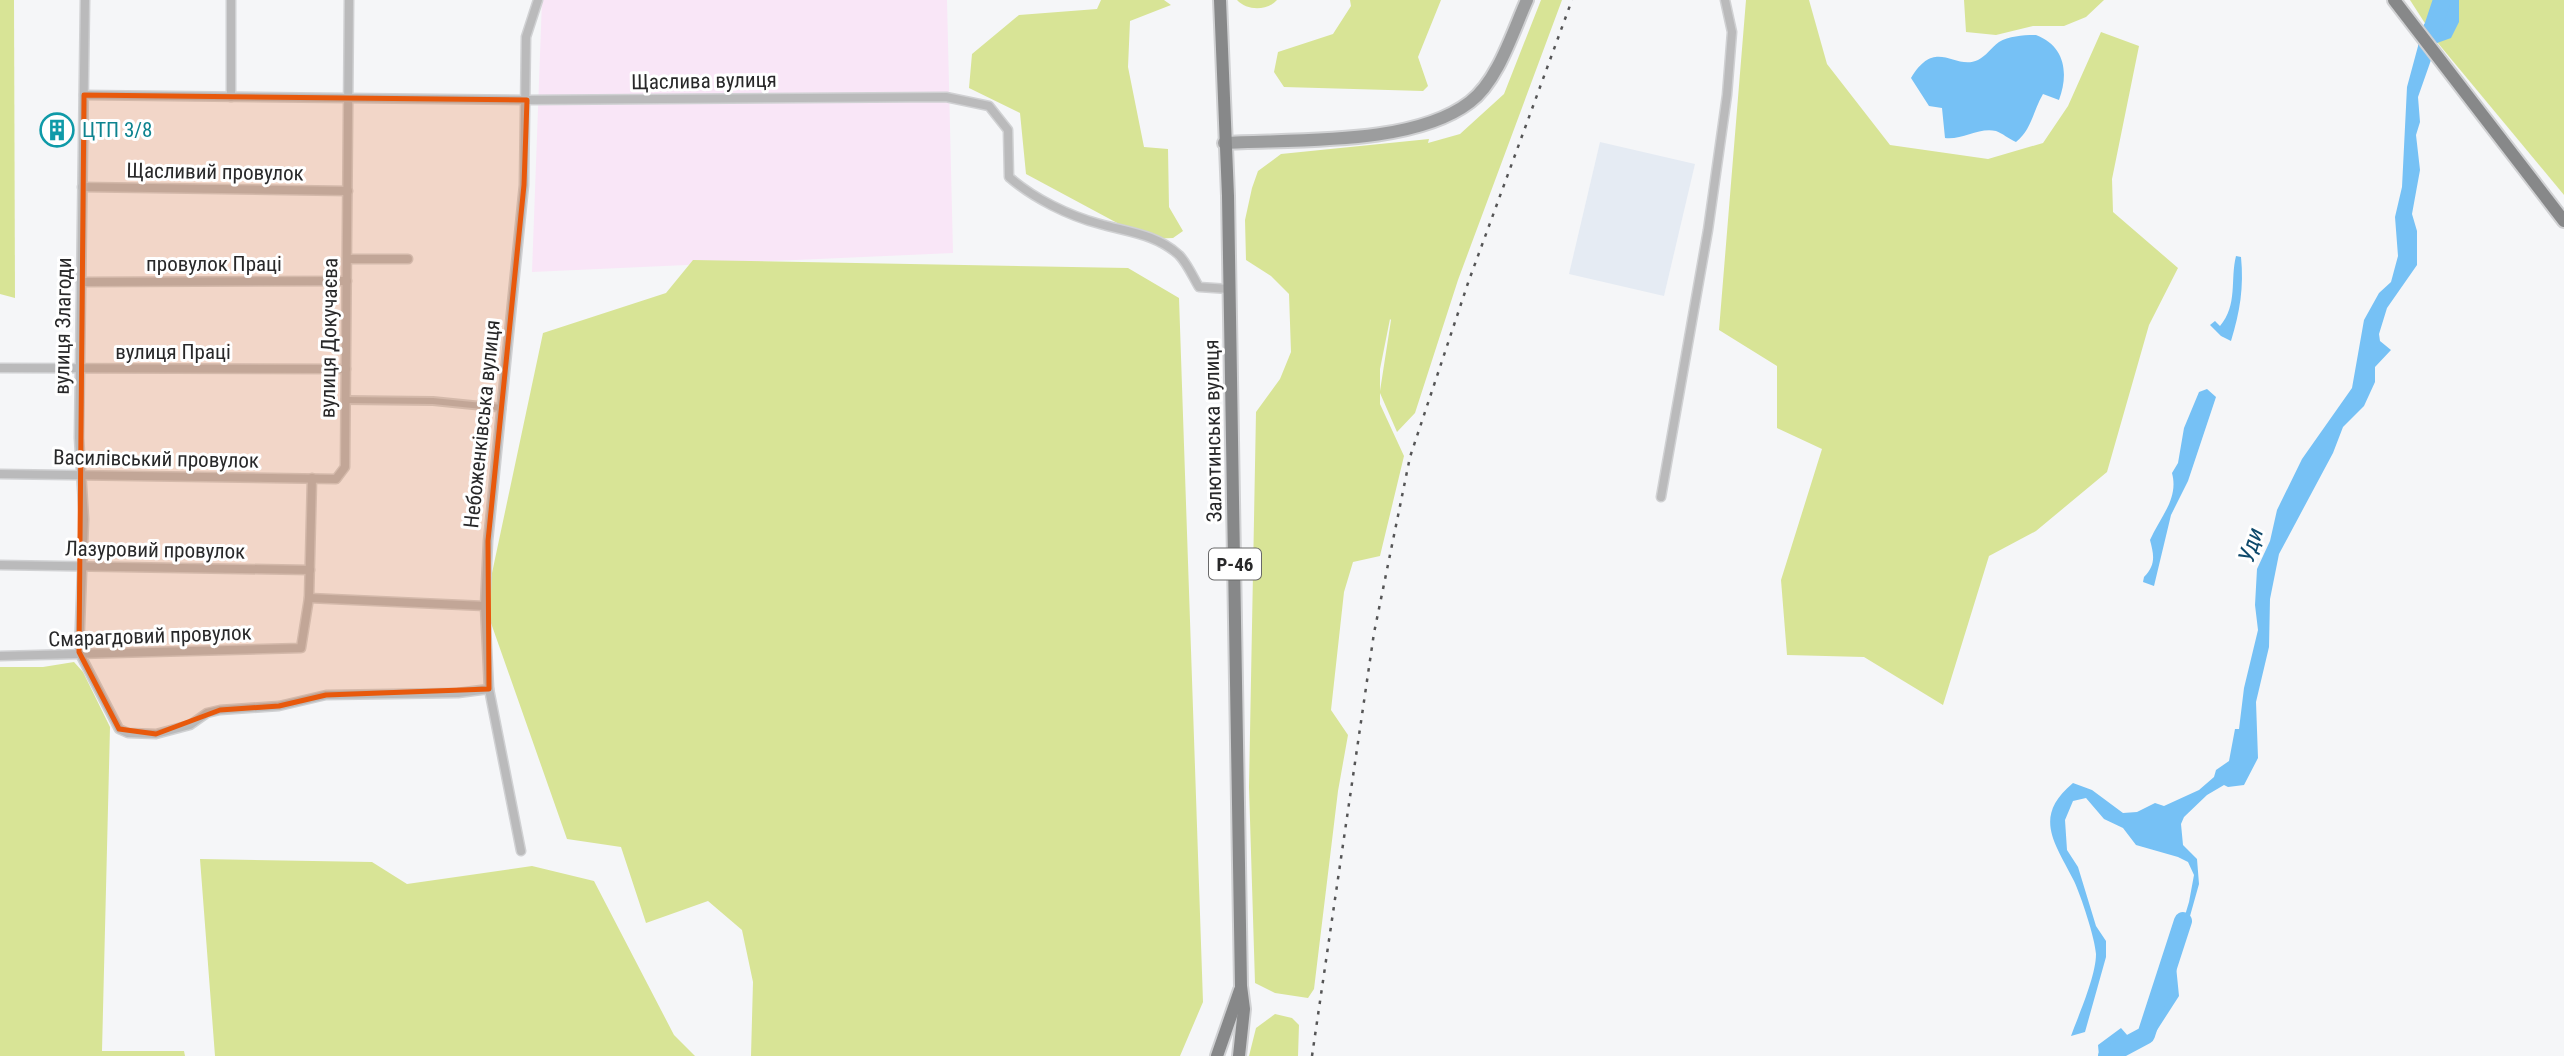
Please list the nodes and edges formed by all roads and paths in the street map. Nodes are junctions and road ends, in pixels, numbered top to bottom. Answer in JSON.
{"nodes":[{"id":1,"x":85,"y":0,"type":"edge"},
{"id":2,"x":231,"y":0,"type":"edge"},
{"id":3,"x":349,"y":0,"type":"edge"},
{"id":4,"x":538,"y":0,"type":"edge"},
{"id":5,"x":1220,"y":0,"type":"edge"},
{"id":6,"x":1527,"y":0,"type":"edge"},
{"id":7,"x":1725,"y":0,"type":"edge"},
{"id":8,"x":2395,"y":0,"type":"edge"},
{"id":9,"x":84,"y":95,"type":"junction"},
{"id":10,"x":230,"y":97,"type":"junction"},
{"id":11,"x":348,"y":98,"type":"junction"},
{"id":12,"x":527,"y":100,"type":"junction"},
{"id":13,"x":1224,"y":143,"type":"junction"},
{"id":14,"x":82,"y":187,"type":"junction"},
{"id":15,"x":348,"y":191,"type":"junction"},
{"id":16,"x":2562,"y":219,"type":"edge"},
{"id":17,"x":347,"y":259,"type":"junction"},
{"id":18,"x":408,"y":259,"type":"dead end"},
{"id":19,"x":347,"y":281,"type":"junction"},
{"id":20,"x":80,"y":282,"type":"junction"},
{"id":21,"x":1229,"y":289,"type":"junction"},
{"id":22,"x":0,"y":368,"type":"edge"},
{"id":23,"x":80,"y":369,"type":"junction"},
{"id":24,"x":346,"y":369,"type":"junction"},
{"id":25,"x":345,"y":400,"type":"junction"},
{"id":26,"x":502,"y":408,"type":"junction"},
{"id":27,"x":0,"y":474,"type":"edge"},
{"id":28,"x":81,"y":474,"type":"junction"},
{"id":29,"x":312,"y":478,"type":"junction"},
{"id":30,"x":1661,"y":497,"type":"dead end"},
{"id":31,"x":0,"y":565,"type":"edge"},
{"id":32,"x":82,"y":566,"type":"junction"},
{"id":33,"x":310,"y":570,"type":"junction"},
{"id":34,"x":309,"y":598,"type":"junction"},
{"id":35,"x":485,"y":606,"type":"junction"},
{"id":36,"x":79,"y":652,"type":"junction"},
{"id":37,"x":0,"y":656,"type":"edge"},
{"id":38,"x":489,"y":688,"type":"junction"},
{"id":39,"x":522,"y":851,"type":"dead end"},
{"id":40,"x":1241,"y":986,"type":"junction"},
{"id":41,"x":1217,"y":1056,"type":"edge"},
{"id":42,"x":1239,"y":1056,"type":"edge"}],
"edges":[{"from":1,"to":9,"type":"street","name":"вулиця Злагоди"},
{"from":2,"to":10,"type":"street"},
{"from":3,"to":11,"type":"street","name":"вулиця Докучаєва"},
{"from":4,"to":12,"type":"street","name":"Небоженківська вулиця"},
{"from":5,"to":13,"type":"main road","name":"Залютинська вулиця","number":"Р-46"},
{"from":6,"to":13,"type":"main road"},
{"from":7,"to":30,"type":"street"},
{"from":8,"to":16,"type":"main road"},
{"from":9,"to":10,"type":"street","name":"Щаслива вулиця"},
{"from":9,"to":14,"type":"street","name":"вулиця Злагоди"},
{"from":10,"to":11,"type":"street","name":"Щаслива вулиця"},
{"from":11,"to":12,"type":"street","name":"Щаслива вулиця"},
{"from":11,"to":15,"type":"street","name":"вулиця Докучаєва"},
{"from":12,"to":21,"type":"street","name":"Щаслива вулиця"},
{"from":12,"to":26,"type":"street","name":"Небоженківська вулиця"},
{"from":13,"to":21,"type":"main road","name":"Залютинська вулиця","number":"Р-46"},
{"from":14,"to":15,"type":"street","name":"Щасливий провулок"},
{"from":14,"to":20,"type":"street","name":"вулиця Злагоди"},
{"from":15,"to":17,"type":"street","name":"вулиця Докучаєва"},
{"from":17,"to":18,"type":"street"},
{"from":17,"to":19,"type":"street","name":"вулиця Докучаєва"},
{"from":19,"to":20,"type":"street","name":"провулок Праці"},
{"from":19,"to":24,"type":"street","name":"вулиця Докучаєва"},
{"from":20,"to":23,"type":"street","name":"вулиця Злагоди"},
{"from":21,"to":40,"type":"main road","name":"Залютинська вулиця","number":"Р-46"},
{"from":22,"to":23,"type":"street","name":"вулиця Праці"},
{"from":23,"to":24,"type":"street","name":"вулиця Праці"},
{"from":23,"to":28,"type":"street","name":"вулиця Злагоди"},
{"from":24,"to":25,"type":"street","name":"вулиця Докучаєва"},
{"from":25,"to":26,"type":"street"},
{"from":25,"to":29,"type":"street","name":"вулиця Докучаєва"},
{"from":26,"to":35,"type":"street","name":"Небоженківська вулиця"},
{"from":27,"to":28,"type":"street","name":"Василівський провулок"},
{"from":28,"to":29,"type":"street","name":"Василівський провулок"},
{"from":28,"to":32,"type":"street","name":"вулиця Злагоди"},
{"from":29,"to":33,"type":"street"},
{"from":31,"to":32,"type":"street","name":"Лазуровий провулок"},
{"from":32,"to":33,"type":"street","name":"Лазуровий провулок"},
{"from":32,"to":36,"type":"street","name":"вулиця Злагоди"},
{"from":33,"to":34,"type":"street"},
{"from":34,"to":35,"type":"street"},
{"from":34,"to":36,"type":"street","name":"Смарагдовий провулок"},
{"from":35,"to":38,"type":"street","name":"Небоженківська вулиця"},
{"from":36,"to":37,"type":"street","name":"Смарагдовий провулок"},
{"from":36,"to":38,"type":"street"},
{"from":38,"to":39,"type":"street","name":"Небоженківська вулиця"},
{"from":40,"to":41,"type":"main road","number":"Р-46"},
{"from":40,"to":42,"type":"main road","number":"Р-46"}]}
